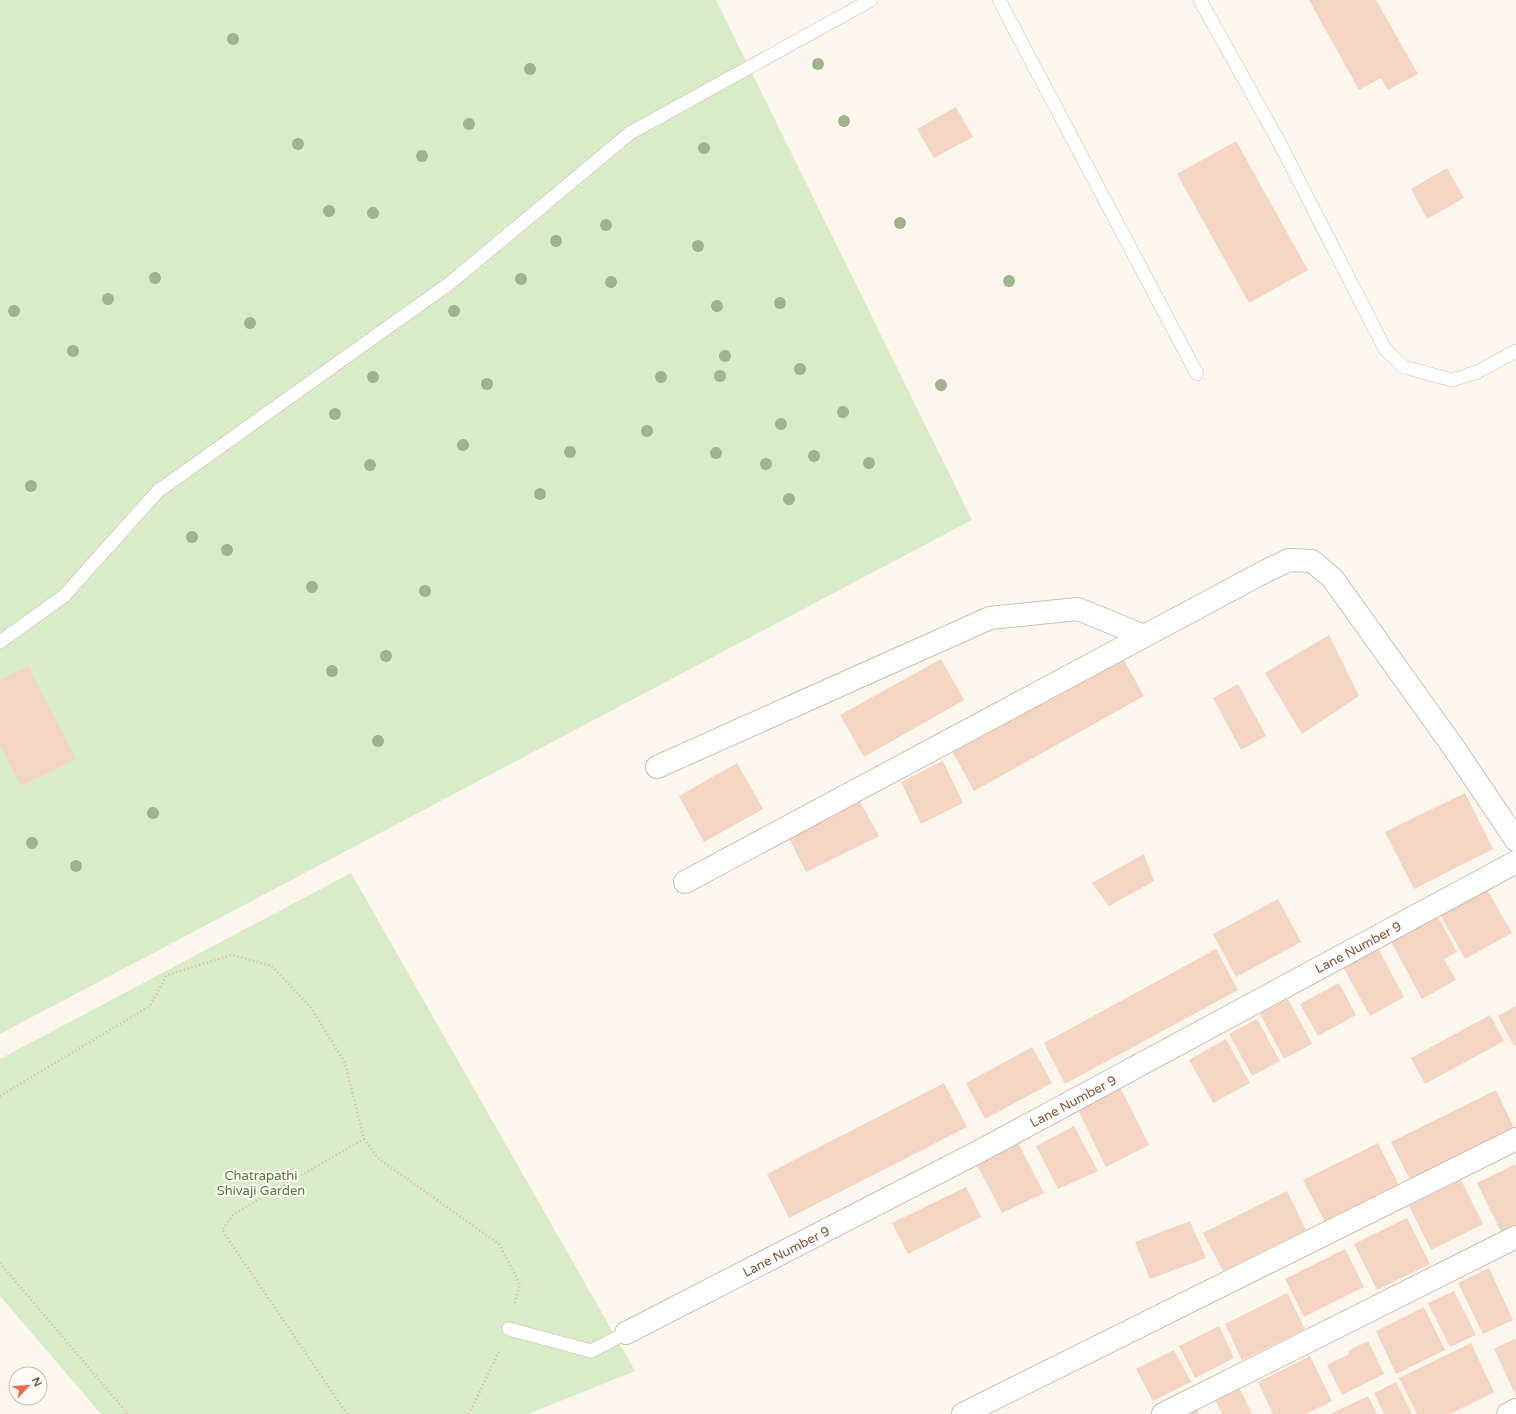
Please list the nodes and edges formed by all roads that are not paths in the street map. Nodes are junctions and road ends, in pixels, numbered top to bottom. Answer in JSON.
{"nodes":[{"id":1,"x":871,"y":0,"type":"edge"},
{"id":2,"x":999,"y":0,"type":"edge"},
{"id":3,"x":1200,"y":0,"type":"edge"},
{"id":4,"x":1516,"y":351,"type":"edge"},
{"id":5,"x":1197,"y":374,"type":"dead end"},
{"id":6,"x":1144,"y":636,"type":"junction"},
{"id":7,"x":0,"y":642,"type":"edge"},
{"id":8,"x":657,"y":767,"type":"dead end"},
{"id":9,"x":1516,"y":840,"type":"edge"},
{"id":10,"x":1516,"y":862,"type":"edge"},
{"id":11,"x":685,"y":882,"type":"dead end"},
{"id":12,"x":1516,"y":1139,"type":"edge"},
{"id":13,"x":1516,"y":1238,"type":"edge"},
{"id":14,"x":509,"y":1329,"type":"road end"},
{"id":15,"x":626,"y":1333,"type":"joint"},
{"id":16,"x":1516,"y":1410,"type":"edge"},
{"id":17,"x":962,"y":1414,"type":"edge"},
{"id":18,"x":1163,"y":1414,"type":"edge"},
{"id":19,"x":1508,"y":1414,"type":"edge"}],
"edges":[{"from":1,"to":7,"type":"lane"},
{"from":2,"to":5,"type":"lane"},
{"from":3,"to":4,"type":"lane"},
{"from":6,"to":8,"type":"street"},
{"from":6,"to":9,"type":"street"},
{"from":6,"to":11,"type":"street"},
{"from":10,"to":15,"type":"street","name":"Lane Number 9"},
{"from":12,"to":17,"type":"street"},
{"from":13,"to":18,"type":"street"},
{"from":14,"to":15,"type":"lane"},
{"from":16,"to":19,"type":"street"}]}
